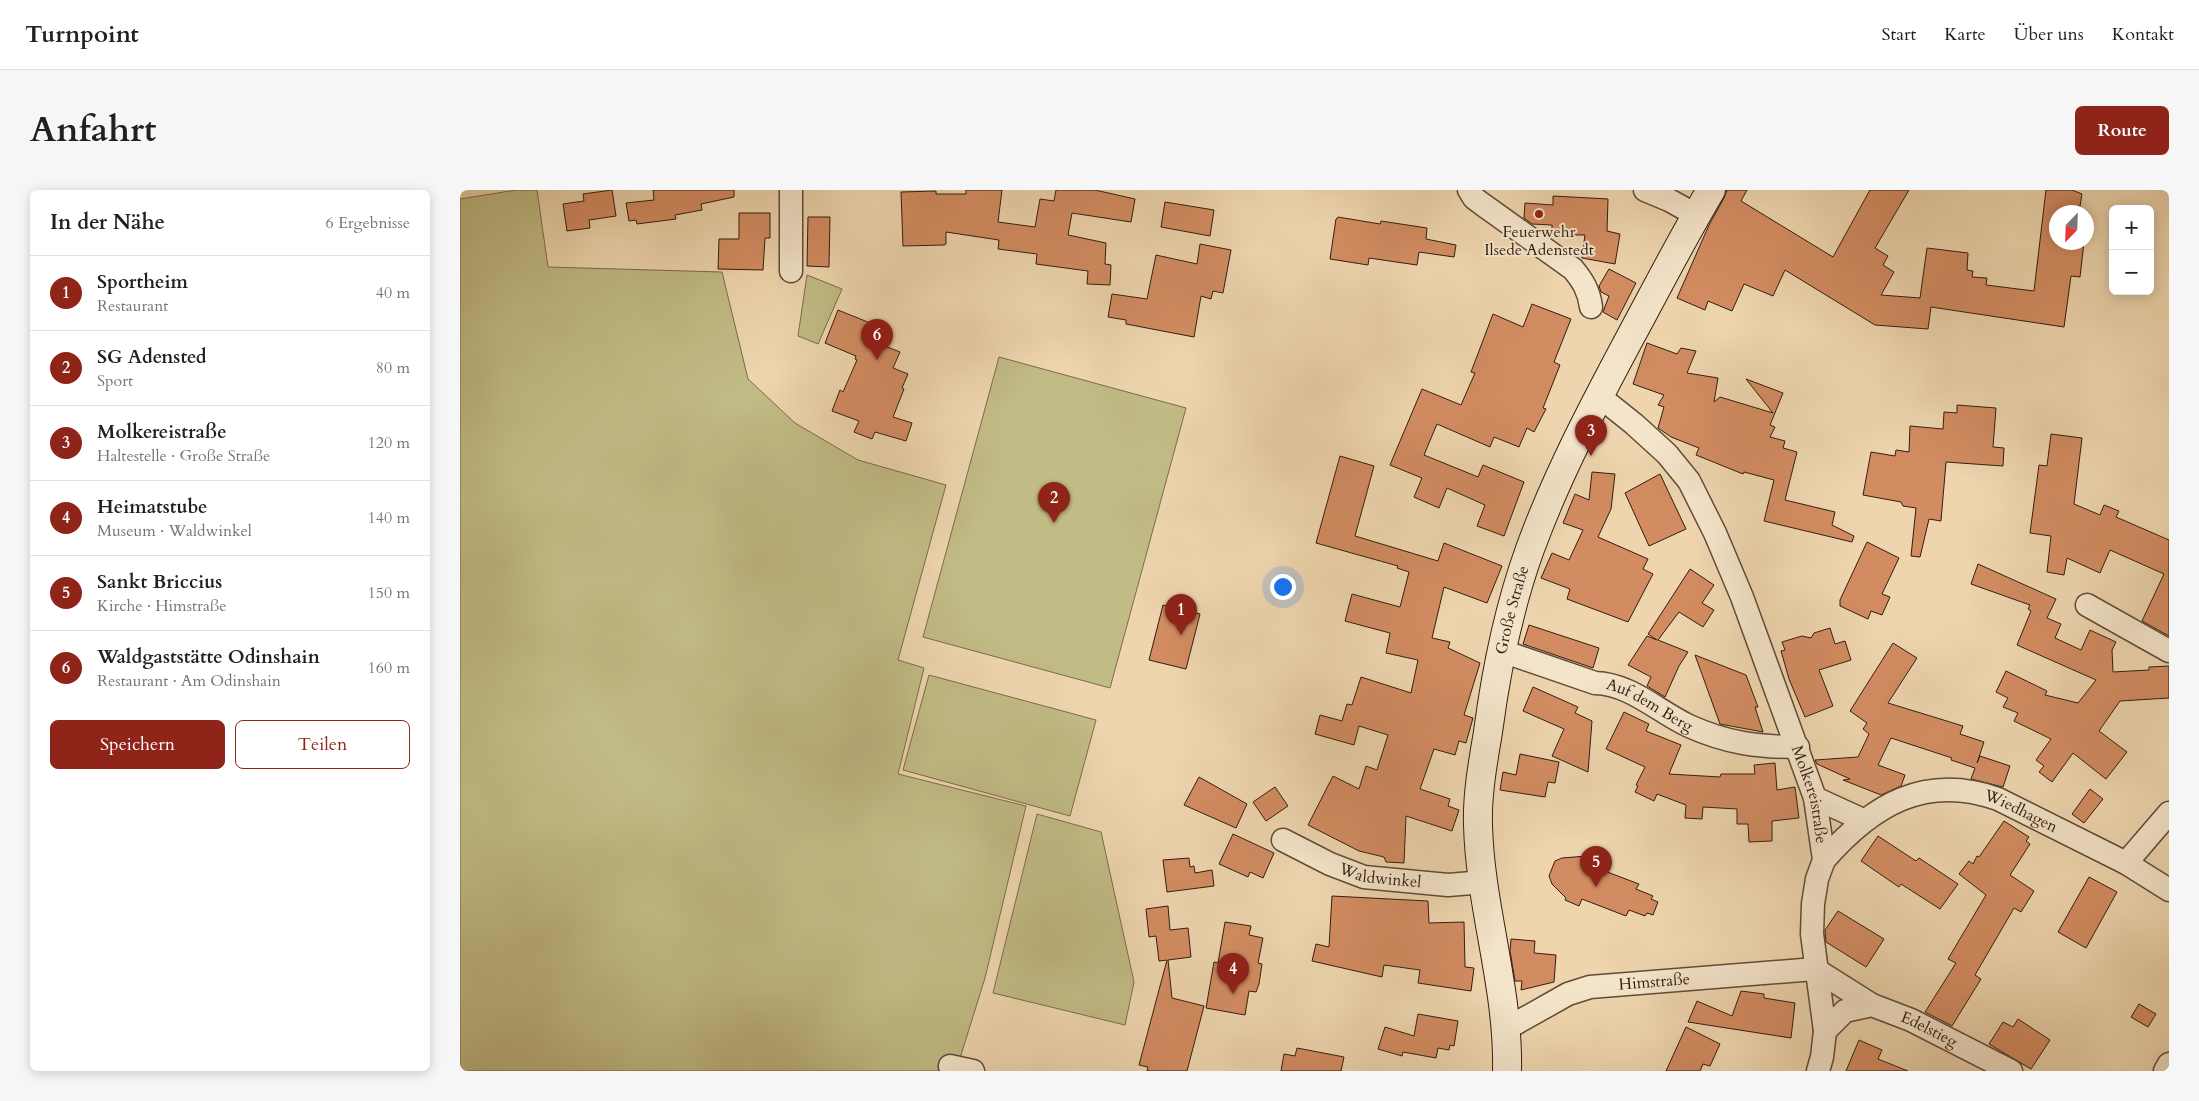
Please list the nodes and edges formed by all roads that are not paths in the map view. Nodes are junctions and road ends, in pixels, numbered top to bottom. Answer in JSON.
{"nodes":[{"id":1,"x":791,"y":190,"type":"edge"},
{"id":2,"x":1645,"y":190,"type":"edge"},
{"id":3,"x":1711,"y":190,"type":"edge"},
{"id":4,"x":1482,"y":195,"type":"edge"},
{"id":5,"x":1696,"y":215,"type":"junction"},
{"id":6,"x":791,"y":271,"type":"dead end"},
{"id":7,"x":1591,"y":307,"type":"dead end"},
{"id":8,"x":1599,"y":396,"type":"junction"},
{"id":9,"x":2087,"y":605,"type":"dead end"},
{"id":10,"x":1502,"y":651,"type":"junction"},
{"id":11,"x":2169,"y":651,"type":"edge"},
{"id":12,"x":1798,"y":747,"type":"junction"},
{"id":13,"x":1815,"y":798,"type":"junction"},
{"id":14,"x":2169,"y":813,"type":"edge"},
{"id":15,"x":1864,"y":820,"type":"junction"},
{"id":16,"x":1283,"y":840,"type":"dead end"},
{"id":17,"x":1824,"y":860,"type":"junction"},
{"id":18,"x":2126,"y":863,"type":"junction"},
{"id":19,"x":1484,"y":882,"type":"junction"},
{"id":20,"x":2169,"y":890,"type":"edge"},
{"id":21,"x":1815,"y":969,"type":"junction"},
{"id":22,"x":1872,"y":1005,"type":"junction"},
{"id":23,"x":1504,"y":1030,"type":"junction"},
{"id":24,"x":1825,"y":1031,"type":"junction"},
{"id":25,"x":2169,"y":1064,"type":"edge"},
{"id":26,"x":950,"y":1066,"type":"dead end"},
{"id":27,"x":973,"y":1071,"type":"edge"},
{"id":28,"x":1507,"y":1071,"type":"edge"},
{"id":29,"x":1818,"y":1071,"type":"edge"},
{"id":30,"x":2011,"y":1071,"type":"edge"},
{"id":31,"x":2165,"y":1071,"type":"edge"}],
"edges":[{"from":1,"to":6,"type":"street"},
{"from":2,"to":5,"type":"street"},
{"from":3,"to":5,"type":"main road","name":"Große Straße"},
{"from":4,"to":7,"type":"street"},
{"from":5,"to":8,"type":"main road","name":"Große Straße"},
{"from":8,"to":10,"type":"main road","name":"Große Straße"},
{"from":8,"to":12,"type":"street","name":"Molkereistraße"},
{"from":9,"to":11,"type":"street"},
{"from":10,"to":12,"type":"street","name":"Auf dem Berg"},
{"from":10,"to":19,"type":"main road","name":"Große Straße"},
{"from":12,"to":13,"type":"street","name":"Molkereistraße"},
{"from":13,"to":15,"type":"street"},
{"from":13,"to":17,"type":"street","name":"Molkereistraße"},
{"from":14,"to":18,"type":"street"},
{"from":15,"to":17,"type":"street","name":"Wiedhagen"},
{"from":15,"to":18,"type":"street","name":"Wiedhagen"},
{"from":16,"to":19,"type":"street","name":"Waldwinkel"},
{"from":17,"to":21,"type":"street","name":"Molkereistraße"},
{"from":18,"to":20,"type":"street","name":"Wiedhagen"},
{"from":19,"to":23,"type":"main road","name":"Große Straße"},
{"from":21,"to":22,"type":"street","name":"Edelstieg"},
{"from":21,"to":23,"type":"street","name":"Himstraße"},
{"from":21,"to":24,"type":"street","name":"Molkereistraße"},
{"from":22,"to":24,"type":"street"},
{"from":22,"to":30,"type":"street","name":"Edelstieg"},
{"from":23,"to":28,"type":"main road","name":"Große Straße"},
{"from":24,"to":29,"type":"street","name":"Molkereistraße"},
{"from":25,"to":31,"type":"street"},
{"from":26,"to":27,"type":"street"}]}
